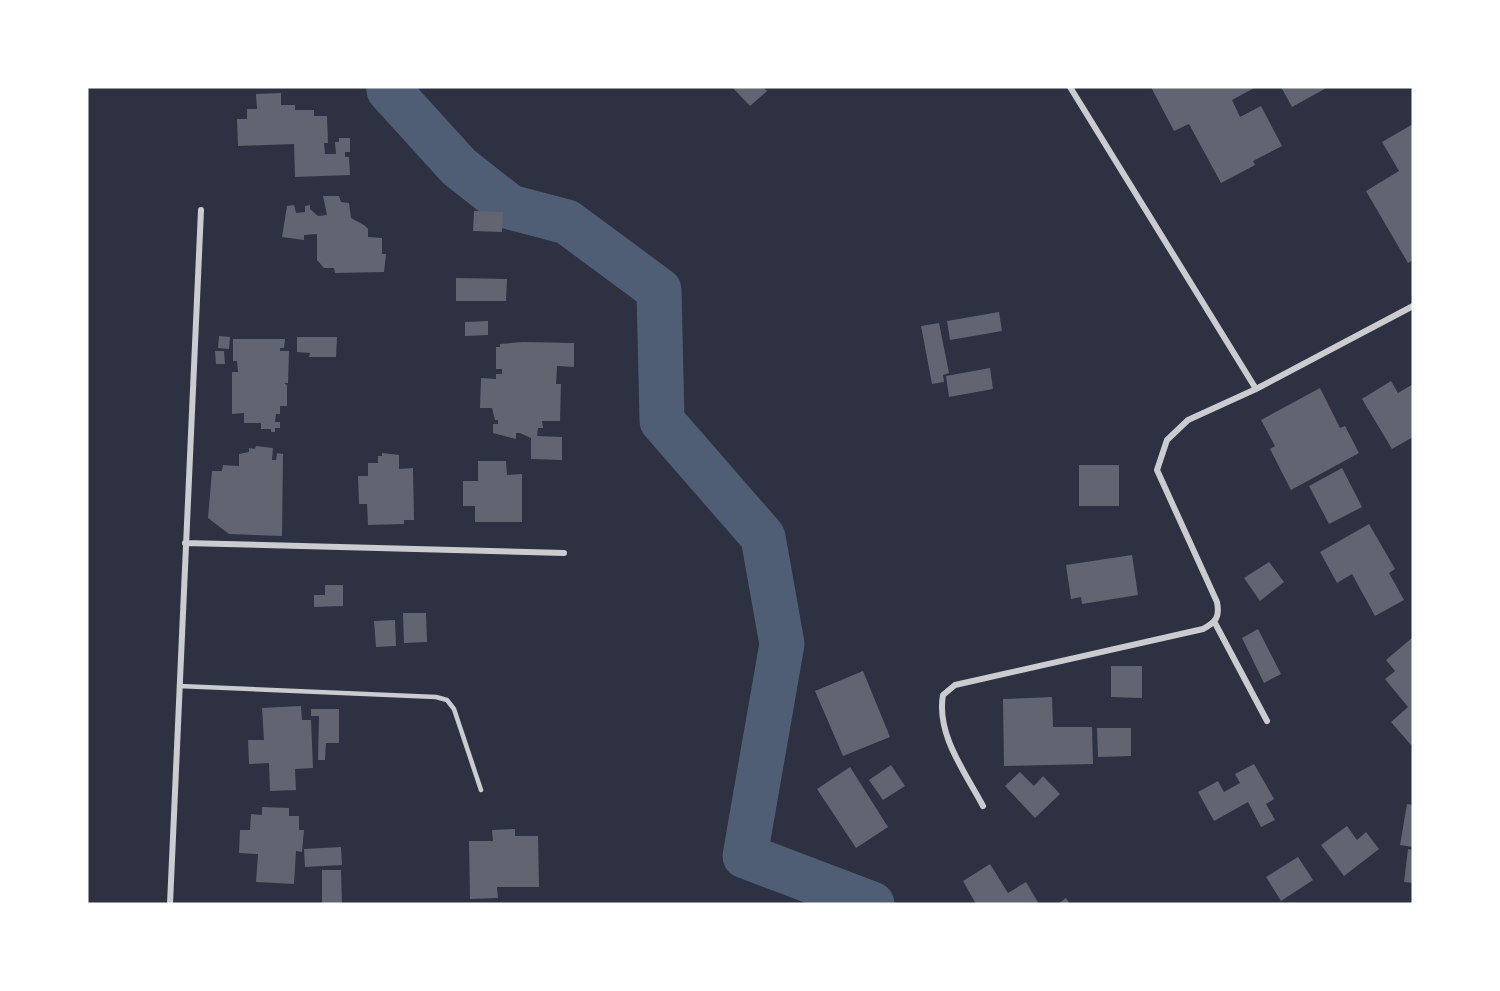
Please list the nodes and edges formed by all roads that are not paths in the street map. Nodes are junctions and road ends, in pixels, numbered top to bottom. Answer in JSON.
{"nodes":[{"id":1,"x":1070,"y":87,"type":"edge"},
{"id":2,"x":201,"y":210,"type":"dead end"},
{"id":3,"x":1413,"y":306,"type":"edge"},
{"id":4,"x":1256,"y":389,"type":"junction"},
{"id":5,"x":185,"y":543,"type":"junction"},
{"id":6,"x":564,"y":554,"type":"dead end"},
{"id":7,"x":1215,"y":623,"type":"junction"},
{"id":8,"x":179,"y":686,"type":"junction"},
{"id":9,"x":1267,"y":721,"type":"dead end"},
{"id":10,"x":481,"y":790,"type":"dead end"},
{"id":11,"x":983,"y":806,"type":"dead end"},
{"id":12,"x":170,"y":904,"type":"edge"}],
"edges":[{"from":1,"to":4,"type":"street"},
{"from":2,"to":5,"type":"street"},
{"from":3,"to":4,"type":"street"},
{"from":4,"to":7,"type":"street"},
{"from":5,"to":6,"type":"street"},
{"from":5,"to":8,"type":"street"},
{"from":7,"to":9,"type":"street"},
{"from":7,"to":11,"type":"street"},
{"from":8,"to":10,"type":"lane"},
{"from":8,"to":12,"type":"street"}]}
